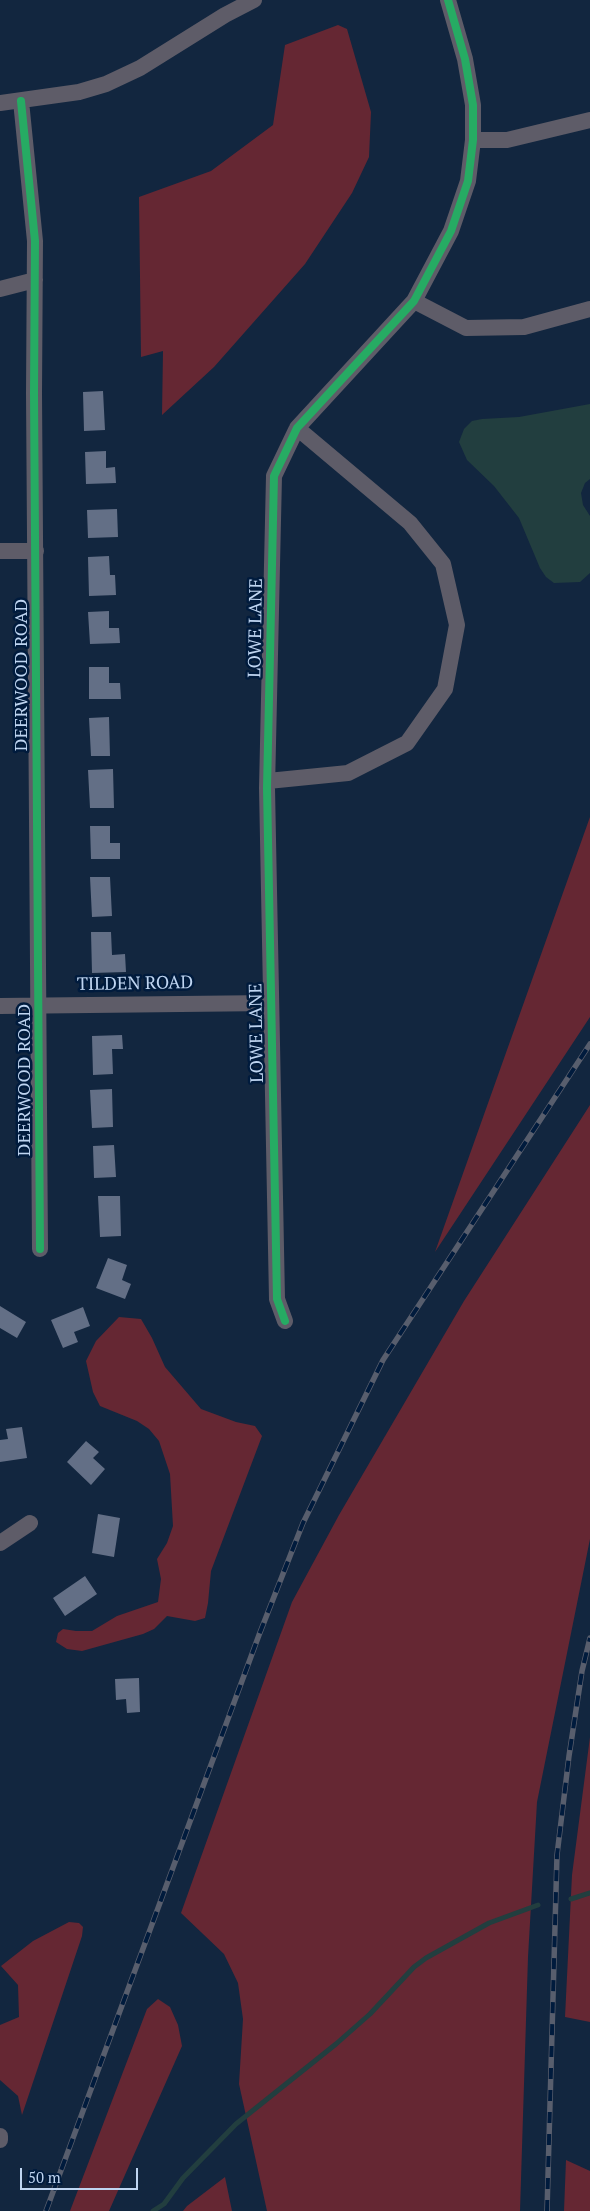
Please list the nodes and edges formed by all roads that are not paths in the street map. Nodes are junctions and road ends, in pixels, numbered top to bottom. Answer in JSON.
{"nodes":[{"id":1,"x":254,"y":0,"type":"edge"},
{"id":2,"x":448,"y":0,"type":"edge"},
{"id":3,"x":21,"y":101,"type":"junction"},
{"id":4,"x":0,"y":103,"type":"edge"},
{"id":5,"x":590,"y":120,"type":"edge"},
{"id":6,"x":473,"y":140,"type":"junction"},
{"id":7,"x":35,"y":280,"type":"junction"},
{"id":8,"x":0,"y":289,"type":"edge"},
{"id":9,"x":414,"y":301,"type":"junction"},
{"id":10,"x":590,"y":309,"type":"edge"},
{"id":11,"x":297,"y":428,"type":"junction"},
{"id":12,"x":0,"y":551,"type":"edge"},
{"id":13,"x":36,"y":551,"type":"junction"},
{"id":14,"x":268,"y":781,"type":"junction"},
{"id":15,"x":271,"y":1003,"type":"junction"},
{"id":16,"x":40,"y":1005,"type":"junction"},
{"id":17,"x":0,"y":1006,"type":"edge"},
{"id":18,"x":40,"y":1249,"type":"dead end"},
{"id":19,"x":285,"y":1321,"type":"dead end"},
{"id":20,"x":30,"y":1523,"type":"dead end"},
{"id":21,"x":0,"y":1543,"type":"edge"},
{"id":22,"x":0,"y":2136,"type":"edge"},
{"id":23,"x":0,"y":2140,"type":"edge"}],
"edges":[{"from":1,"to":3,"type":"street"},
{"from":2,"to":6,"type":"street","name":"LOWE LANE"},
{"from":3,"to":4,"type":"street"},
{"from":3,"to":7,"type":"street","name":"DEERWOOD ROAD"},
{"from":5,"to":6,"type":"street"},
{"from":6,"to":9,"type":"street","name":"LOWE LANE"},
{"from":7,"to":8,"type":"street"},
{"from":7,"to":13,"type":"street","name":"DEERWOOD ROAD"},
{"from":9,"to":10,"type":"street"},
{"from":9,"to":11,"type":"street","name":"LOWE LANE"},
{"from":11,"to":14,"type":"street","name":"LOWE LANE"},
{"from":11,"to":14,"type":"street"},
{"from":12,"to":13,"type":"street"},
{"from":13,"to":16,"type":"street","name":"DEERWOOD ROAD"},
{"from":14,"to":15,"type":"street","name":"LOWE LANE"},
{"from":15,"to":16,"type":"street","name":"TILDEN ROAD"},
{"from":15,"to":19,"type":"street","name":"LOWE LANE"},
{"from":16,"to":17,"type":"street","name":"TILDEN ROAD"},
{"from":16,"to":18,"type":"street","name":"DEERWOOD ROAD"},
{"from":20,"to":21,"type":"street"},
{"from":22,"to":23,"type":"street"}]}
